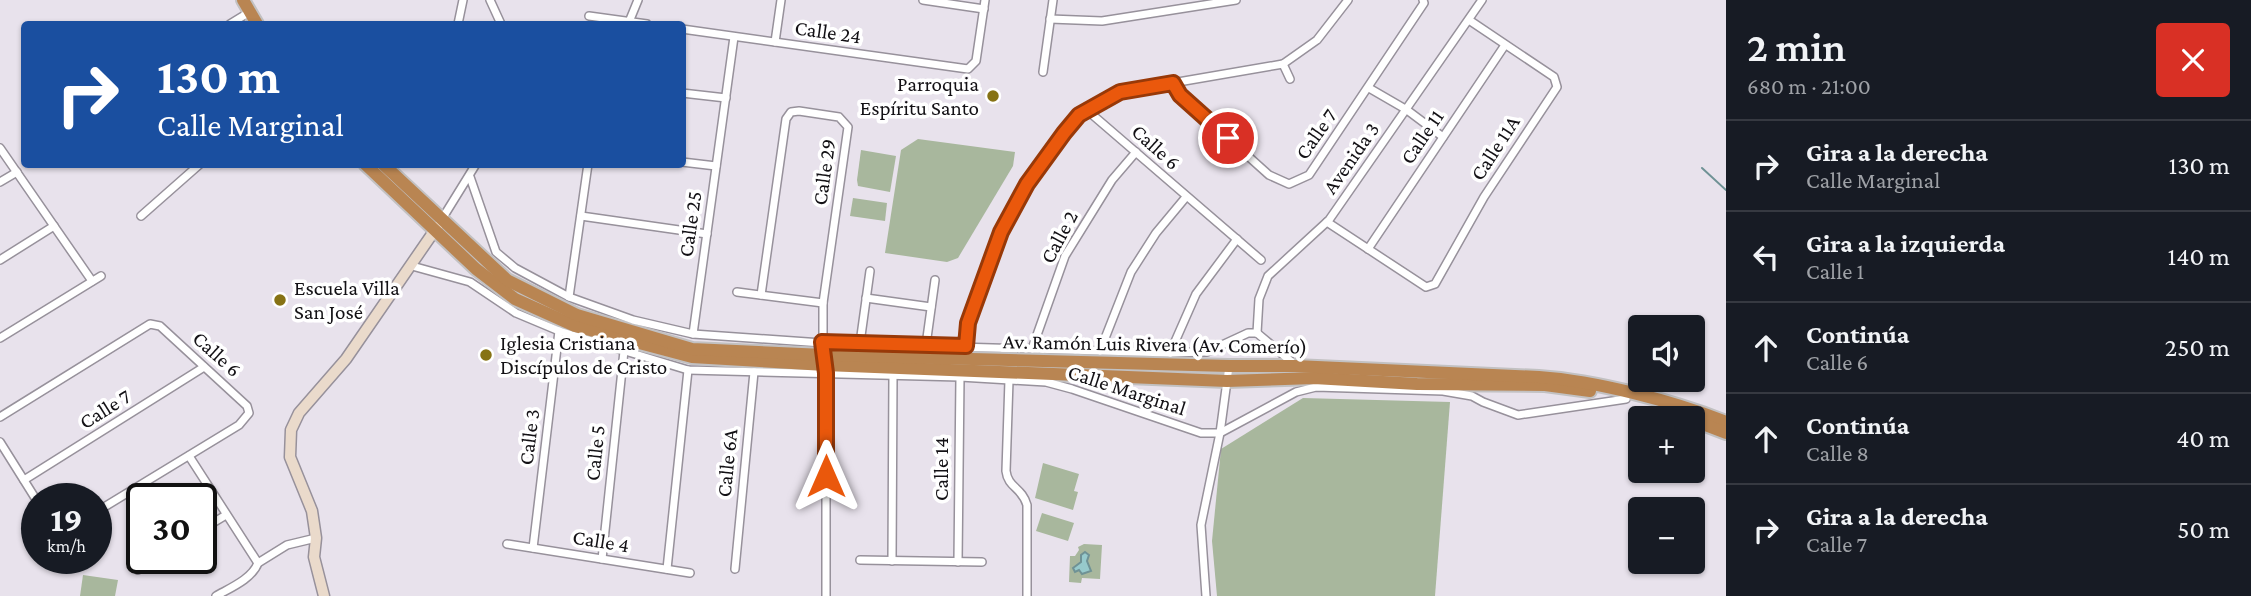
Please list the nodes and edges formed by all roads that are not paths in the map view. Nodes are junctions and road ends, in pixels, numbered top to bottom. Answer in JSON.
{"nodes":[{"id":1,"x":234,"y":0,"type":"edge"},
{"id":2,"x":243,"y":0,"type":"edge"},
{"id":3,"x":463,"y":0,"type":"edge"},
{"id":4,"x":490,"y":0,"type":"edge"},
{"id":5,"x":638,"y":0,"type":"edge"},
{"id":6,"x":781,"y":0,"type":"edge"},
{"id":7,"x":923,"y":0,"type":"edge"},
{"id":8,"x":1053,"y":0,"type":"edge"},
{"id":9,"x":1236,"y":0,"type":"edge"},
{"id":10,"x":1348,"y":0,"type":"edge"},
{"id":11,"x":1423,"y":0,"type":"edge"},
{"id":12,"x":1482,"y":0,"type":"edge"},
{"id":13,"x":985,"y":4,"type":"edge"},
{"id":14,"x":589,"y":16,"type":"dead end"},
{"id":15,"x":245,"y":18,"type":"edge"},
{"id":16,"x":1050,"y":19,"type":"junction"},
{"id":17,"x":1469,"y":20,"type":"junction"},
{"id":18,"x":459,"y":21,"type":"edge"},
{"id":19,"x":500,"y":21,"type":"edge"},
{"id":20,"x":622,"y":21,"type":"edge"},
{"id":21,"x":629,"y":21,"type":"edge"},
{"id":22,"x":686,"y":30,"type":"edge"},
{"id":23,"x":734,"y":37,"type":"junction"},
{"id":24,"x":775,"y":42,"type":"junction"},
{"id":25,"x":1505,"y":45,"type":"junction"},
{"id":26,"x":1283,"y":64,"type":"junction"},
{"id":27,"x":1043,"y":72,"type":"dead end"},
{"id":28,"x":1290,"y":79,"type":"dead end"},
{"id":29,"x":1173,"y":83,"type":"junction"},
{"id":30,"x":1369,"y":88,"type":"junction"},
{"id":31,"x":686,"y":93,"type":"edge"},
{"id":32,"x":726,"y":98,"type":"junction"},
{"id":33,"x":1407,"y":110,"type":"junction"},
{"id":34,"x":1088,"y":111,"type":"junction"},
{"id":35,"x":1443,"y":137,"type":"junction"},
{"id":36,"x":0,"y":148,"type":"edge"},
{"id":37,"x":1136,"y":152,"type":"junction"},
{"id":38,"x":686,"y":162,"type":"edge"},
{"id":39,"x":716,"y":166,"type":"junction"},
{"id":40,"x":195,"y":168,"type":"edge"},
{"id":41,"x":370,"y":168,"type":"edge"},
{"id":42,"x":387,"y":168,"type":"edge"},
{"id":43,"x":474,"y":168,"type":"edge"},
{"id":44,"x":587,"y":168,"type":"edge"},
{"id":45,"x":17,"y":172,"type":"junction"},
{"id":46,"x":470,"y":177,"type":"junction"},
{"id":47,"x":0,"y":182,"type":"edge"},
{"id":48,"x":1186,"y":197,"type":"junction"},
{"id":49,"x":141,"y":216,"type":"dead end"},
{"id":50,"x":581,"y":216,"type":"junction"},
{"id":51,"x":1327,"y":222,"type":"junction"},
{"id":52,"x":438,"y":225,"type":"junction"},
{"id":53,"x":54,"y":226,"type":"junction"},
{"id":54,"x":707,"y":234,"type":"junction"},
{"id":55,"x":1237,"y":239,"type":"junction"},
{"id":56,"x":1368,"y":249,"type":"junction"},
{"id":57,"x":0,"y":260,"type":"edge"},
{"id":58,"x":1261,"y":260,"type":"dead end"},
{"id":59,"x":412,"y":266,"type":"junction"},
{"id":60,"x":870,"y":271,"type":"dead end"},
{"id":61,"x":101,"y":276,"type":"dead end"},
{"id":62,"x":935,"y":280,"type":"dead end"},
{"id":63,"x":92,"y":281,"type":"junction"},
{"id":64,"x":737,"y":292,"type":"dead end"},
{"id":65,"x":761,"y":295,"type":"junction"},
{"id":66,"x":569,"y":296,"type":"junction"},
{"id":67,"x":866,"y":298,"type":"junction"},
{"id":68,"x":823,"y":303,"type":"junction"},
{"id":69,"x":931,"y":307,"type":"junction"},
{"id":70,"x":559,"y":331,"type":"junction"},
{"id":71,"x":1257,"y":333,"type":"junction"},
{"id":72,"x":693,"y":334,"type":"junction"},
{"id":73,"x":0,"y":338,"type":"edge"},
{"id":74,"x":860,"y":343,"type":"junction"},
{"id":75,"x":926,"y":345,"type":"junction"},
{"id":76,"x":966,"y":346,"type":"junction"},
{"id":77,"x":1032,"y":349,"type":"junction"},
{"id":78,"x":624,"y":351,"type":"junction"},
{"id":79,"x":1100,"y":351,"type":"junction"},
{"id":80,"x":1170,"y":353,"type":"junction"},
{"id":81,"x":824,"y":359,"type":"junction"},
{"id":82,"x":1230,"y":366,"type":"junction"},
{"id":83,"x":1296,"y":366,"type":"junction"},
{"id":84,"x":204,"y":367,"type":"junction"},
{"id":85,"x":688,"y":370,"type":"junction"},
{"id":86,"x":754,"y":372,"type":"junction"},
{"id":87,"x":893,"y":374,"type":"junction"},
{"id":88,"x":960,"y":377,"type":"junction"},
{"id":89,"x":1009,"y":380,"type":"junction"},
{"id":90,"x":1227,"y":380,"type":"junction"},
{"id":91,"x":1626,"y":399,"type":"junction"},
{"id":92,"x":1648,"y":406,"type":"edge"},
{"id":93,"x":0,"y":417,"type":"edge"},
{"id":94,"x":1726,"y":422,"type":"edge"},
{"id":95,"x":1705,"y":425,"type":"edge"},
{"id":96,"x":1220,"y":433,"type":"junction"},
{"id":97,"x":1726,"y":433,"type":"edge"},
{"id":98,"x":0,"y":442,"type":"edge"},
{"id":99,"x":189,"y":456,"type":"junction"},
{"id":100,"x":23,"y":480,"type":"junction"},
{"id":101,"x":25,"y":483,"type":"edge"},
{"id":102,"x":112,"y":502,"type":"edge"},
{"id":103,"x":226,"y":514,"type":"junction"},
{"id":104,"x":217,"y":520,"type":"edge"},
{"id":105,"x":316,"y":538,"type":"junction"},
{"id":106,"x":507,"y":544,"type":"dead end"},
{"id":107,"x":533,"y":548,"type":"junction"},
{"id":108,"x":602,"y":558,"type":"junction"},
{"id":109,"x":860,"y":561,"type":"dead end"},
{"id":110,"x":892,"y":561,"type":"junction"},
{"id":111,"x":958,"y":562,"type":"junction"},
{"id":112,"x":982,"y":562,"type":"dead end"},
{"id":113,"x":258,"y":563,"type":"junction"},
{"id":114,"x":667,"y":569,"type":"junction"},
{"id":115,"x":735,"y":569,"type":"dead end"},
{"id":116,"x":690,"y":573,"type":"dead end"},
{"id":117,"x":216,"y":596,"type":"edge"},
{"id":118,"x":324,"y":596,"type":"edge"},
{"id":119,"x":826,"y":596,"type":"edge"},
{"id":120,"x":1027,"y":596,"type":"edge"},
{"id":121,"x":1206,"y":596,"type":"edge"}],
"edges":[{"from":1,"to":15,"type":"highway"},
{"from":2,"to":15,"type":"highway"},
{"from":3,"to":18,"type":"street"},
{"from":4,"to":19,"type":"street"},
{"from":5,"to":21,"type":"street"},
{"from":6,"to":24,"type":"street"},
{"from":7,"to":13,"type":"street"},
{"from":8,"to":16,"type":"street"},
{"from":9,"to":16,"type":"street"},
{"from":10,"to":26,"type":"street"},
{"from":11,"to":30,"type":"street","name":"Calle 7"},
{"from":12,"to":17,"type":"street","name":"Avenida 3"},
{"from":13,"to":24,"type":"street","name":"Calle 24"},
{"from":14,"to":20,"type":"street"},
{"from":16,"to":27,"type":"street"},
{"from":17,"to":25,"type":"street"},
{"from":17,"to":33,"type":"street","name":"Avenida 3"},
{"from":22,"to":23,"type":"street","name":"Calle 24"},
{"from":23,"to":24,"type":"street","name":"Calle 24"},
{"from":23,"to":32,"type":"street","name":"Calle 25"},
{"from":25,"to":35,"type":"street","name":"Calle 11"},
{"from":25,"to":56,"type":"street","name":"Calle 11A"},
{"from":26,"to":28,"type":"street"},
{"from":26,"to":29,"type":"street"},
{"from":29,"to":30,"type":"street","name":"Calle 7"},
{"from":29,"to":34,"type":"street"},
{"from":30,"to":33,"type":"street"},
{"from":31,"to":32,"type":"street"},
{"from":32,"to":39,"type":"street","name":"Calle 25"},
{"from":33,"to":35,"type":"street"},
{"from":33,"to":51,"type":"street","name":"Avenida 3"},
{"from":34,"to":37,"type":"street","name":"Calle 6"},
{"from":34,"to":76,"type":"street"},
{"from":35,"to":56,"type":"street","name":"Calle 11"},
{"from":36,"to":45,"type":"street"},
{"from":37,"to":48,"type":"street","name":"Calle 6"},
{"from":37,"to":77,"type":"street","name":"Calle 2"},
{"from":38,"to":39,"type":"street"},
{"from":39,"to":54,"type":"street","name":"Calle 25"},
{"from":40,"to":49,"type":"street"},
{"from":41,"to":52,"type":"highway","name":"Av. Ramón Luis Rivera (Av. Comerío)"},
{"from":42,"to":52,"type":"highway","name":"Av. Ramón Luis Rivera (Av. Comerío)"},
{"from":43,"to":46,"type":"street"},
{"from":44,"to":50,"type":"street"},
{"from":45,"to":47,"type":"street"},
{"from":45,"to":53,"type":"street"},
{"from":46,"to":52,"type":"street"},
{"from":46,"to":66,"type":"street","name":"Calle Marginal"},
{"from":48,"to":55,"type":"street","name":"Calle 6"},
{"from":48,"to":79,"type":"street"},
{"from":50,"to":54,"type":"street"},
{"from":50,"to":66,"type":"street"},
{"from":51,"to":56,"type":"street"},
{"from":51,"to":71,"type":"street","name":"Avenida 3"},
{"from":52,"to":59,"type":"street"},
{"from":52,"to":81,"type":"highway","name":"Av. Ramón Luis Rivera (Av. Comerío)"},
{"from":53,"to":57,"type":"street"},
{"from":53,"to":63,"type":"street"},
{"from":54,"to":72,"type":"street","name":"Calle 25"},
{"from":55,"to":58,"type":"street","name":"Calle 6"},
{"from":55,"to":80,"type":"street"},
{"from":59,"to":70,"type":"street","name":"Calle Marginal"},
{"from":59,"to":105,"type":"street"},
{"from":60,"to":67,"type":"street"},
{"from":61,"to":63,"type":"street"},
{"from":62,"to":69,"type":"street"},
{"from":63,"to":73,"type":"street"},
{"from":64,"to":65,"type":"street"},
{"from":65,"to":68,"type":"street"},
{"from":65,"to":68,"type":"street","name":"Calle 29"},
{"from":66,"to":72,"type":"street","name":"Calle Marginal"},
{"from":67,"to":69,"type":"street"},
{"from":67,"to":74,"type":"street"},
{"from":68,"to":81,"type":"street","name":"Calle 29"},
{"from":69,"to":75,"type":"street"},
{"from":70,"to":78,"type":"street","name":"Calle Marginal"},
{"from":70,"to":107,"type":"street","name":"Calle 3"},
{"from":71,"to":80,"type":"street","name":"Calle Marginal"},
{"from":71,"to":83,"type":"street"},
{"from":72,"to":81,"type":"street","name":"Calle Marginal"},
{"from":74,"to":75,"type":"street","name":"Calle Marginal"},
{"from":74,"to":81,"type":"street","name":"Calle Marginal"},
{"from":75,"to":76,"type":"street","name":"Calle Marginal"},
{"from":76,"to":77,"type":"street","name":"Calle Marginal"},
{"from":77,"to":79,"type":"street","name":"Calle Marginal"},
{"from":78,"to":85,"type":"street","name":"Calle Marginal"},
{"from":78,"to":108,"type":"street","name":"Calle 5"},
{"from":79,"to":80,"type":"street","name":"Calle Marginal"},
{"from":81,"to":82,"type":"highway","name":"Av. Ramón Luis Rivera (Av. Comerío)"},
{"from":81,"to":86,"type":"street","name":"Calle Marginal"},
{"from":81,"to":87,"type":"street","name":"Calle Marginal"},
{"from":81,"to":90,"type":"highway","name":"Av. Ramón Luis Rivera (Av. Comerío)"},
{"from":81,"to":119,"type":"street"},
{"from":82,"to":83,"type":"highway","name":"Av. Ramón Luis Rivera (Av. Comerío)"},
{"from":82,"to":90,"type":"street"},
{"from":83,"to":94,"type":"highway","name":"Av. Ramón Luis Rivera (Av. Comerío)"},
{"from":84,"to":93,"type":"street","name":"Calle 6"},
{"from":84,"to":99,"type":"street","name":"Calle 6"},
{"from":84,"to":100,"type":"street","name":"Calle 7"},
{"from":85,"to":86,"type":"street","name":"Calle Marginal"},
{"from":85,"to":114,"type":"street"},
{"from":86,"to":115,"type":"street","name":"Calle 6A"},
{"from":87,"to":88,"type":"street","name":"Calle Marginal"},
{"from":87,"to":110,"type":"street"},
{"from":88,"to":89,"type":"street","name":"Calle Marginal"},
{"from":88,"to":111,"type":"street","name":"Calle 14"},
{"from":89,"to":96,"type":"street","name":"Calle Marginal"},
{"from":89,"to":120,"type":"street"},
{"from":90,"to":91,"type":"highway","name":"Av. Ramón Luis Rivera (Av. Comerío)"},
{"from":90,"to":96,"type":"street"},
{"from":91,"to":92,"type":"highway","name":"Av. Ramón Luis Rivera (Av. Comerío)"},
{"from":91,"to":96,"type":"street"},
{"from":95,"to":97,"type":"highway"},
{"from":96,"to":121,"type":"street"},
{"from":98,"to":100,"type":"street"},
{"from":99,"to":102,"type":"street","name":"Calle 6"},
{"from":99,"to":103,"type":"street"},
{"from":100,"to":101,"type":"street"},
{"from":103,"to":104,"type":"street"},
{"from":103,"to":113,"type":"street"},
{"from":105,"to":113,"type":"street"},
{"from":105,"to":118,"type":"street"},
{"from":106,"to":107,"type":"street","name":"Calle 4"},
{"from":107,"to":108,"type":"street","name":"Calle 4"},
{"from":108,"to":114,"type":"street","name":"Calle 4"},
{"from":109,"to":110,"type":"street"},
{"from":110,"to":111,"type":"street"},
{"from":111,"to":112,"type":"street"},
{"from":113,"to":117,"type":"street"},
{"from":114,"to":116,"type":"street","name":"Calle 4"}]}
